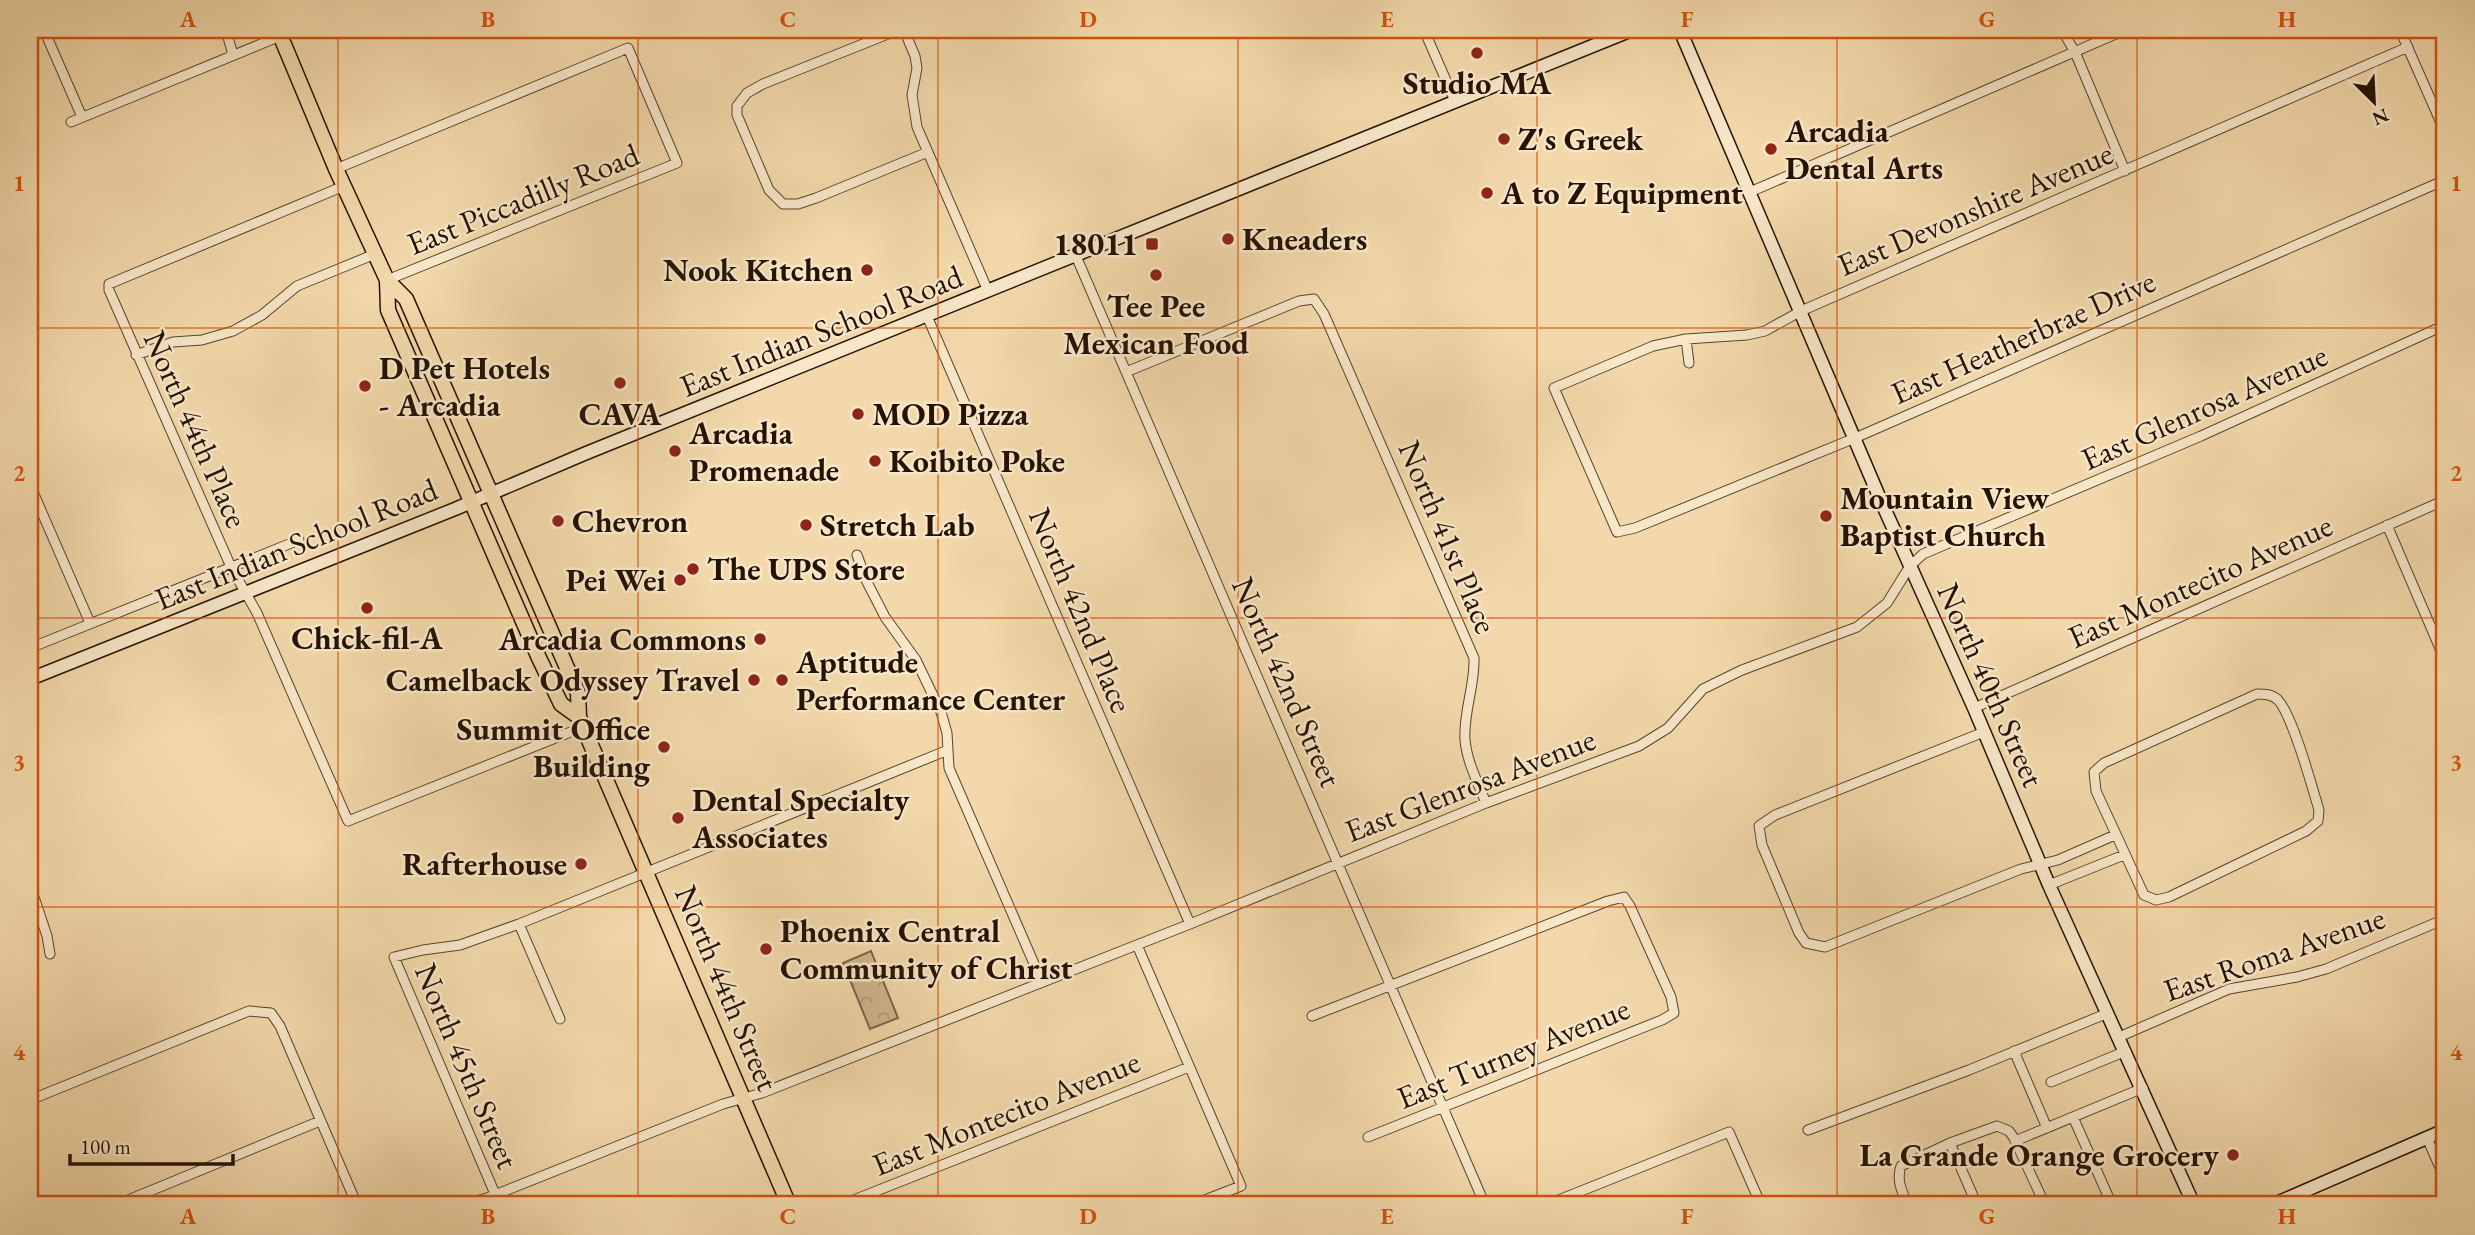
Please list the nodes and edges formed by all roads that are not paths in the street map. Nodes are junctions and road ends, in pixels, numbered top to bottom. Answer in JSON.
{"nodes":[{"id":1,"x":44,"y":30,"type":"edge"},
{"id":2,"x":226,"y":30,"type":"edge"},
{"id":3,"x":295,"y":30,"type":"edge"},
{"id":4,"x":898,"y":30,"type":"edge"},
{"id":5,"x":904,"y":30,"type":"edge"},
{"id":6,"x":1424,"y":30,"type":"edge"},
{"id":7,"x":1632,"y":30,"type":"edge"},
{"id":8,"x":1680,"y":30,"type":"edge"},
{"id":9,"x":2062,"y":30,"type":"edge"},
{"id":10,"x":2125,"y":30,"type":"edge"},
{"id":11,"x":2400,"y":30,"type":"edge"},
{"id":12,"x":279,"y":33,"type":"edge"},
{"id":13,"x":2408,"y":47,"type":"junction"},
{"id":14,"x":2075,"y":52,"type":"junction"},
{"id":15,"x":233,"y":55,"type":"junction"},
{"id":16,"x":1455,"y":101,"type":"junction"},
{"id":17,"x":82,"y":117,"type":"junction"},
{"id":18,"x":71,"y":122,"type":"dead end"},
{"id":19,"x":2445,"y":132,"type":"edge"},
{"id":20,"x":928,"y":152,"type":"junction"},
{"id":21,"x":336,"y":169,"type":"junction"},
{"id":22,"x":2124,"y":172,"type":"junction"},
{"id":23,"x":2445,"y":180,"type":"edge"},
{"id":24,"x":344,"y":186,"type":"junction"},
{"id":25,"x":1750,"y":192,"type":"junction"},
{"id":26,"x":375,"y":254,"type":"junction"},
{"id":27,"x":1076,"y":256,"type":"junction"},
{"id":28,"x":387,"y":280,"type":"junction"},
{"id":29,"x":988,"y":292,"type":"junction"},
{"id":30,"x":1801,"y":311,"type":"junction"},
{"id":31,"x":927,"y":316,"type":"junction"},
{"id":32,"x":2445,"y":326,"type":"edge"},
{"id":33,"x":1686,"y":339,"type":"junction"},
{"id":34,"x":136,"y":355,"type":"junction"},
{"id":35,"x":1689,"y":363,"type":"dead end"},
{"id":36,"x":1126,"y":372,"type":"junction"},
{"id":37,"x":1854,"y":438,"type":"junction"},
{"id":38,"x":30,"y":485,"type":"edge"},
{"id":39,"x":491,"y":494,"type":"junction"},
{"id":40,"x":2445,"y":500,"type":"edge"},
{"id":41,"x":470,"y":502,"type":"junction"},
{"id":42,"x":2387,"y":525,"type":"junction"},
{"id":43,"x":1617,"y":531,"type":"joint"},
{"id":44,"x":299,"y":540,"type":"dead end"},
{"id":45,"x":857,"y":555,"type":"dead end"},
{"id":46,"x":1910,"y":566,"type":"junction"},
{"id":47,"x":230,"y":568,"type":"junction"},
{"id":48,"x":245,"y":592,"type":"junction"},
{"id":49,"x":90,"y":623,"type":"junction"},
{"id":50,"x":30,"y":648,"type":"edge"},
{"id":51,"x":2445,"y":660,"type":"edge"},
{"id":52,"x":30,"y":679,"type":"edge"},
{"id":53,"x":1974,"y":708,"type":"junction"},
{"id":54,"x":581,"y":722,"type":"junction"},
{"id":55,"x":1984,"y":732,"type":"junction"},
{"id":56,"x":948,"y":750,"type":"junction"},
{"id":57,"x":1486,"y":803,"type":"junction"},
{"id":58,"x":2115,"y":835,"type":"junction"},
{"id":59,"x":2073,"y":854,"type":"junction"},
{"id":60,"x":2124,"y":855,"type":"junction"},
{"id":61,"x":1338,"y":863,"type":"junction"},
{"id":62,"x":2040,"y":864,"type":"junction"},
{"id":63,"x":30,"y":871,"type":"edge"},
{"id":64,"x":646,"y":872,"type":"junction"},
{"id":65,"x":2081,"y":872,"type":"junction"},
{"id":66,"x":2049,"y":885,"type":"junction"},
{"id":67,"x":2445,"y":919,"type":"edge"},
{"id":68,"x":519,"y":924,"type":"junction"},
{"id":69,"x":1190,"y":924,"type":"junction"},
{"id":70,"x":1137,"y":945,"type":"junction"},
{"id":71,"x":50,"y":954,"type":"dead end"},
{"id":72,"x":1042,"y":982,"type":"junction"},
{"id":73,"x":1391,"y":986,"type":"junction"},
{"id":74,"x":2108,"y":1013,"type":"junction"},
{"id":75,"x":1312,"y":1016,"type":"dead end"},
{"id":76,"x":560,"y":1018,"type":"dead end"},
{"id":77,"x":2119,"y":1037,"type":"junction"},
{"id":78,"x":2126,"y":1051,"type":"junction"},
{"id":79,"x":2014,"y":1052,"type":"junction"},
{"id":80,"x":1189,"y":1067,"type":"junction"},
{"id":81,"x":2051,"y":1082,"type":"dead end"},
{"id":82,"x":2143,"y":1088,"type":"junction"},
{"id":83,"x":743,"y":1098,"type":"junction"},
{"id":84,"x":30,"y":1100,"type":"edge"},
{"id":85,"x":1443,"y":1107,"type":"junction"},
{"id":86,"x":2073,"y":1117,"type":"junction"},
{"id":87,"x":320,"y":1121,"type":"junction"},
{"id":88,"x":2047,"y":1128,"type":"junction"},
{"id":89,"x":1808,"y":1130,"type":"dead end"},
{"id":90,"x":2445,"y":1130,"type":"edge"},
{"id":91,"x":1368,"y":1137,"type":"dead end"},
{"id":92,"x":2427,"y":1138,"type":"junction"},
{"id":93,"x":2015,"y":1141,"type":"junction"},
{"id":94,"x":1950,"y":1143,"type":"junction"},
{"id":95,"x":2445,"y":1179,"type":"edge"},
{"id":96,"x":495,"y":1194,"type":"junction"},
{"id":97,"x":116,"y":1205,"type":"edge"},
{"id":98,"x":357,"y":1205,"type":"edge"},
{"id":99,"x":461,"y":1205,"type":"edge"},
{"id":100,"x":789,"y":1205,"type":"edge"},
{"id":101,"x":841,"y":1205,"type":"edge"},
{"id":102,"x":1192,"y":1205,"type":"edge"},
{"id":103,"x":1485,"y":1205,"type":"edge"},
{"id":104,"x":1546,"y":1205,"type":"edge"},
{"id":105,"x":1761,"y":1205,"type":"edge"},
{"id":106,"x":1908,"y":1205,"type":"edge"},
{"id":107,"x":1977,"y":1205,"type":"edge"},
{"id":108,"x":2045,"y":1205,"type":"edge"},
{"id":109,"x":2112,"y":1205,"type":"edge"},
{"id":110,"x":2194,"y":1205,"type":"edge"},
{"id":111,"x":2272,"y":1205,"type":"edge"}],
"edges":[{"from":1,"to":17,"type":"street"},
{"from":2,"to":15,"type":"street"},
{"from":3,"to":12,"type":"street"},
{"from":4,"to":20,"type":"street"},
{"from":5,"to":20,"type":"street"},
{"from":6,"to":16,"type":"street"},
{"from":7,"to":16,"type":"main road","name":"East Indian School Road"},
{"from":8,"to":25,"type":"main road","name":"North 40th Street"},
{"from":9,"to":14,"type":"street"},
{"from":10,"to":14,"type":"street"},
{"from":11,"to":13,"type":"street"},
{"from":12,"to":15,"type":"street"},
{"from":12,"to":21,"type":"main road","name":"North 44th Street"},
{"from":13,"to":19,"type":"street"},
{"from":13,"to":22,"type":"street","name":"East Devonshire Avenue"},
{"from":14,"to":22,"type":"street"},
{"from":14,"to":25,"type":"street"},
{"from":15,"to":17,"type":"street"},
{"from":16,"to":27,"type":"main road","name":"East Indian School Road"},
{"from":17,"to":18,"type":"street"},
{"from":20,"to":29,"type":"street"},
{"from":21,"to":24,"type":"main road","name":"North 44th Street"},
{"from":21,"to":28,"type":"street","name":"East Piccadilly Road"},
{"from":22,"to":30,"type":"street","name":"East Devonshire Avenue"},
{"from":23,"to":37,"type":"street","name":"East Heatherbrae Drive"},
{"from":24,"to":26,"type":"main road","name":"North 44th Street"},
{"from":24,"to":34,"type":"street","name":"North 44th Place"},
{"from":25,"to":30,"type":"main road","name":"North 40th Street"},
{"from":26,"to":28,"type":"main road","name":"North 44th Street"},
{"from":26,"to":34,"type":"street","name":"East Piccadilly Road"},
{"from":27,"to":29,"type":"main road","name":"East Indian School Road"},
{"from":27,"to":36,"type":"street","name":"North 42nd Street"},
{"from":28,"to":39,"type":"main road","name":"North 44th Street"},
{"from":28,"to":41,"type":"main road","name":"North 44th Street"},
{"from":29,"to":31,"type":"main road","name":"East Indian School Road"},
{"from":30,"to":33,"type":"street","name":"East Devonshire Avenue"},
{"from":30,"to":37,"type":"main road","name":"North 40th Street"},
{"from":31,"to":39,"type":"main road","name":"East Indian School Road"},
{"from":31,"to":69,"type":"street","name":"North 42nd Place"},
{"from":32,"to":46,"type":"street","name":"East Glenrosa Avenue"},
{"from":33,"to":35,"type":"street"},
{"from":33,"to":43,"type":"street","name":"East Devonshire Avenue"},
{"from":34,"to":47,"type":"street","name":"North 44th Place"},
{"from":36,"to":57,"type":"street","name":"North 41st Place"},
{"from":36,"to":61,"type":"street","name":"North 42nd Street"},
{"from":37,"to":43,"type":"street","name":"East Heatherbrae Drive"},
{"from":37,"to":46,"type":"main road","name":"North 40th Street"},
{"from":38,"to":49,"type":"street"},
{"from":39,"to":41,"type":"main road","name":"East Indian School Road"},
{"from":39,"to":54,"type":"main road","name":"North 44th Street"},
{"from":40,"to":42,"type":"street","name":"East Montecito Avenue"},
{"from":41,"to":48,"type":"main road","name":"East Indian School Road"},
{"from":41,"to":54,"type":"main road","name":"North 44th Street"},
{"from":42,"to":51,"type":"street"},
{"from":42,"to":53,"type":"street","name":"East Montecito Avenue"},
{"from":44,"to":47,"type":"street","name":"East Indian School Road"},
{"from":45,"to":56,"type":"street"},
{"from":46,"to":53,"type":"main road","name":"North 40th Street"},
{"from":46,"to":57,"type":"street","name":"East Glenrosa Avenue"},
{"from":47,"to":48,"type":"street","name":"North 44th Place"},
{"from":47,"to":49,"type":"street","name":"East Indian School Road"},
{"from":48,"to":52,"type":"main road","name":"East Indian School Road"},
{"from":48,"to":54,"type":"street","name":"North 44th Place"},
{"from":49,"to":50,"type":"street","name":"East Indian School Road"},
{"from":53,"to":55,"type":"main road","name":"North 40th Street"},
{"from":54,"to":64,"type":"main road","name":"North 44th Street"},
{"from":55,"to":62,"type":"main road","name":"North 40th Street"},
{"from":55,"to":62,"type":"street"},
{"from":56,"to":64,"type":"street"},
{"from":56,"to":72,"type":"street"},
{"from":57,"to":61,"type":"street","name":"East Glenrosa Avenue"},
{"from":58,"to":59,"type":"street"},
{"from":58,"to":60,"type":"street"},
{"from":58,"to":60,"type":"street"},
{"from":59,"to":62,"type":"street"},
{"from":59,"to":65,"type":"street"},
{"from":60,"to":65,"type":"street"},
{"from":61,"to":69,"type":"street","name":"East Glenrosa Avenue"},
{"from":61,"to":73,"type":"street","name":"North 42nd Street"},
{"from":62,"to":66,"type":"main road","name":"North 40th Street"},
{"from":63,"to":71,"type":"street"},
{"from":64,"to":68,"type":"street"},
{"from":64,"to":83,"type":"main road","name":"North 44th Street"},
{"from":65,"to":66,"type":"street"},
{"from":66,"to":74,"type":"main road","name":"North 40th Street"},
{"from":67,"to":77,"type":"street","name":"East Roma Avenue"},
{"from":68,"to":76,"type":"street"},
{"from":68,"to":96,"type":"street","name":"North 45th Street"},
{"from":69,"to":70,"type":"street","name":"East Glenrosa Avenue"},
{"from":70,"to":72,"type":"street","name":"East Glenrosa Avenue"},
{"from":70,"to":80,"type":"street"},
{"from":72,"to":83,"type":"street","name":"East Glenrosa Avenue"},
{"from":73,"to":75,"type":"street"},
{"from":73,"to":85,"type":"street","name":"North 42nd Street"},
{"from":73,"to":85,"type":"street","name":"East Turney Avenue"},
{"from":74,"to":77,"type":"main road","name":"North 40th Street"},
{"from":74,"to":79,"type":"street"},
{"from":77,"to":78,"type":"main road","name":"North 40th Street"},
{"from":78,"to":81,"type":"street"},
{"from":78,"to":82,"type":"main road","name":"North 40th Street"},
{"from":79,"to":88,"type":"street"},
{"from":79,"to":89,"type":"street"},
{"from":80,"to":101,"type":"street","name":"East Montecito Avenue"},
{"from":80,"to":102,"type":"street"},
{"from":82,"to":86,"type":"street"},
{"from":82,"to":110,"type":"main road","name":"North 40th Street"},
{"from":83,"to":96,"type":"street","name":"East Glenrosa Avenue"},
{"from":83,"to":100,"type":"main road","name":"North 44th Street"},
{"from":84,"to":87,"type":"street"},
{"from":85,"to":91,"type":"street","name":"East Turney Avenue"},
{"from":85,"to":103,"type":"street","name":"North 42nd Street"},
{"from":86,"to":88,"type":"street"},
{"from":86,"to":109,"type":"street"},
{"from":87,"to":97,"type":"street"},
{"from":87,"to":98,"type":"street"},
{"from":88,"to":93,"type":"street"},
{"from":90,"to":92,"type":"main road"},
{"from":92,"to":95,"type":"street"},
{"from":92,"to":111,"type":"main road"},
{"from":93,"to":94,"type":"street"},
{"from":93,"to":108,"type":"street"},
{"from":94,"to":106,"type":"street"},
{"from":94,"to":107,"type":"street"},
{"from":96,"to":99,"type":"street","name":"East Glenrosa Avenue"},
{"from":104,"to":105,"type":"street"}]}
